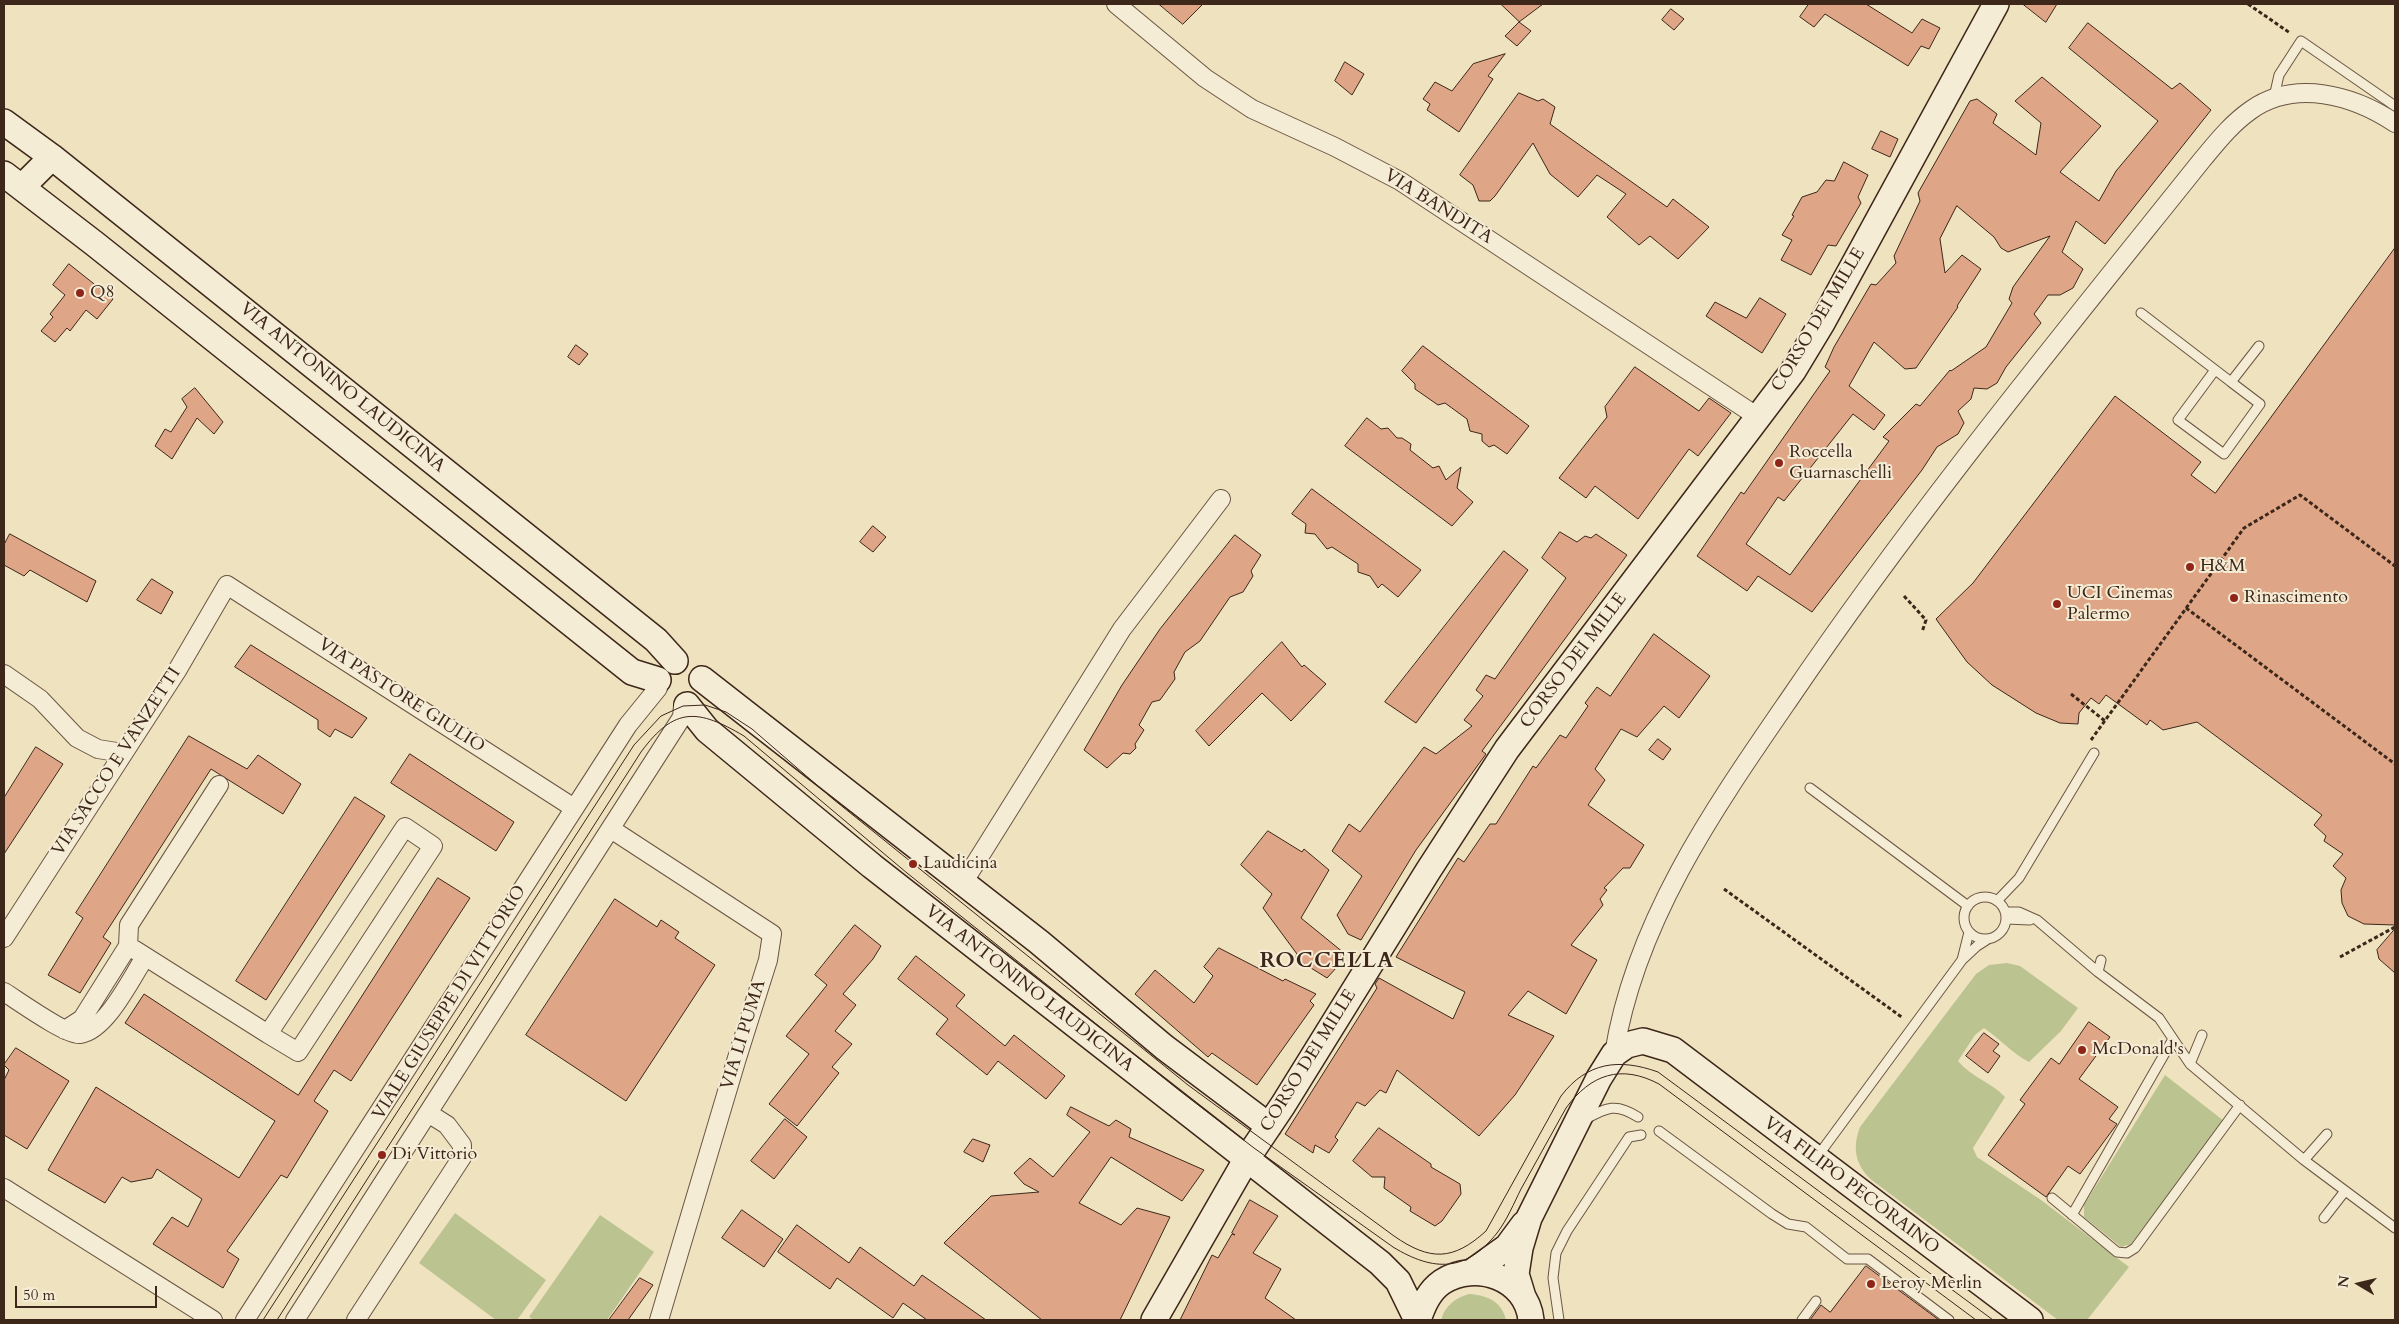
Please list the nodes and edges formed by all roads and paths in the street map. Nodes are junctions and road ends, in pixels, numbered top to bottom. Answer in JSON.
{"nodes":[{"id":1,"x":1116,"y":4,"type":"edge"},
{"id":2,"x":1996,"y":4,"type":"edge"},
{"id":3,"x":2248,"y":4,"type":"edge"},
{"id":4,"x":2301,"y":41,"type":"junction"},
{"id":5,"x":2274,"y":97,"type":"junction"},
{"id":6,"x":2395,"y":106,"type":"edge"},
{"id":7,"x":4,"y":122,"type":"edge"},
{"id":8,"x":2395,"y":123,"type":"edge"},
{"id":9,"x":52,"y":157,"type":"junction"},
{"id":10,"x":13,"y":181,"type":"edge"},
{"id":11,"x":2141,"y":313,"type":"dead end"},
{"id":12,"x":2259,"y":346,"type":"dead end"},
{"id":13,"x":2216,"y":370,"type":"junction"},
{"id":14,"x":2231,"y":382,"type":"junction"},
{"id":15,"x":1758,"y":417,"type":"junction"},
{"id":16,"x":1222,"y":499,"type":"dead end"},
{"id":17,"x":2395,"y":566,"type":"edge"},
{"id":18,"x":228,"y":585,"type":"joint"},
{"id":19,"x":1904,"y":596,"type":"dead end"},
{"id":20,"x":2186,"y":608,"type":"junction"},
{"id":21,"x":1922,"y":632,"type":"dead end"},
{"id":22,"x":675,"y":661,"type":"junction"},
{"id":23,"x":4,"y":674,"type":"edge"},
{"id":24,"x":702,"y":679,"type":"junction"},
{"id":25,"x":658,"y":684,"type":"junction"},
{"id":26,"x":2072,"y":694,"type":"dead end"},
{"id":27,"x":685,"y":705,"type":"junction"},
{"id":28,"x":2105,"y":721,"type":"junction"},
{"id":29,"x":2089,"y":743,"type":"dead end"},
{"id":30,"x":2094,"y":753,"type":"dead end"},
{"id":31,"x":123,"y":754,"type":"junction"},
{"id":32,"x":2395,"y":764,"type":"edge"},
{"id":33,"x":218,"y":785,"type":"dead end"},
{"id":34,"x":1810,"y":788,"type":"dead end"},
{"id":35,"x":574,"y":808,"type":"junction"},
{"id":36,"x":611,"y":829,"type":"junction"},
{"id":37,"x":963,"y":882,"type":"junction"},
{"id":38,"x":1724,"y":889,"type":"dead end"},
{"id":39,"x":1997,"y":901,"type":"junction"},
{"id":40,"x":1968,"y":906,"type":"junction"},
{"id":41,"x":2006,"y":915,"type":"junction"},
{"id":42,"x":2395,"y":927,"type":"edge"},
{"id":43,"x":1969,"y":932,"type":"junction"},
{"id":44,"x":4,"y":938,"type":"edge"},
{"id":45,"x":1988,"y":939,"type":"junction"},
{"id":46,"x":128,"y":946,"type":"junction"},
{"id":47,"x":145,"y":957,"type":"junction"},
{"id":48,"x":2340,"y":957,"type":"dead end"},
{"id":49,"x":1962,"y":960,"type":"junction"},
{"id":50,"x":2101,"y":960,"type":"dead end"},
{"id":51,"x":2098,"y":972,"type":"junction"},
{"id":52,"x":4,"y":992,"type":"edge"},
{"id":53,"x":1906,"y":1020,"type":"dead end"},
{"id":54,"x":65,"y":1030,"type":"junction"},
{"id":55,"x":268,"y":1034,"type":"junction"},
{"id":56,"x":2202,"y":1035,"type":"dead end"},
{"id":57,"x":2173,"y":1040,"type":"junction"},
{"id":58,"x":1614,"y":1054,"type":"junction"},
{"id":59,"x":2190,"y":1064,"type":"junction"},
{"id":60,"x":2240,"y":1105,"type":"junction"},
{"id":61,"x":428,"y":1113,"type":"junction"},
{"id":62,"x":1638,"y":1117,"type":"dead end"},
{"id":63,"x":1575,"y":1125,"type":"junction"},
{"id":64,"x":1269,"y":1126,"type":"junction"},
{"id":65,"x":1659,"y":1131,"type":"dead end"},
{"id":66,"x":2327,"y":1134,"type":"dead end"},
{"id":67,"x":1642,"y":1135,"type":"dead end"},
{"id":68,"x":1816,"y":1159,"type":"junction"},
{"id":69,"x":1246,"y":1160,"type":"junction"},
{"id":70,"x":2304,"y":1160,"type":"junction"},
{"id":71,"x":4,"y":1188,"type":"edge"},
{"id":72,"x":2345,"y":1191,"type":"junction"},
{"id":73,"x":2052,"y":1198,"type":"dead end"},
{"id":74,"x":2072,"y":1215,"type":"junction"},
{"id":75,"x":1529,"y":1218,"type":"junction"},
{"id":76,"x":2324,"y":1218,"type":"dead end"},
{"id":77,"x":2395,"y":1228,"type":"edge"},
{"id":78,"x":1380,"y":1262,"type":"junction"},
{"id":79,"x":1472,"y":1272,"type":"junction"},
{"id":80,"x":1442,"y":1282,"type":"junction"},
{"id":81,"x":1816,"y":1301,"type":"dead end"},
{"id":82,"x":1527,"y":1309,"type":"edge"},
{"id":83,"x":213,"y":1320,"type":"edge"},
{"id":84,"x":245,"y":1320,"type":"edge"},
{"id":85,"x":295,"y":1320,"type":"edge"},
{"id":86,"x":356,"y":1320,"type":"edge"},
{"id":87,"x":659,"y":1320,"type":"edge"},
{"id":88,"x":1154,"y":1320,"type":"edge"},
{"id":89,"x":1418,"y":1320,"type":"edge"},
{"id":90,"x":1559,"y":1320,"type":"edge"},
{"id":91,"x":1802,"y":1320,"type":"edge"},
{"id":92,"x":1949,"y":1320,"type":"edge"},
{"id":93,"x":2030,"y":1320,"type":"edge"}],
"edges":[{"from":1,"to":15,"type":"street","name":"VIA BANDITA"},
{"from":2,"to":15,"type":"street","name":"CORSO DEI MILLE"},
{"from":3,"to":4,"type":"path"},
{"from":4,"to":5,"type":"lane"},
{"from":4,"to":6,"type":"lane"},
{"from":5,"to":8,"type":"street"},
{"from":5,"to":58,"type":"street"},
{"from":7,"to":9,"type":"street","name":"VIA ANTONINO LAUDICINA"},
{"from":9,"to":10,"type":"street"},
{"from":9,"to":22,"type":"street","name":"VIA ANTONINO LAUDICINA"},
{"from":10,"to":25,"type":"street"},
{"from":11,"to":13,"type":"lane"},
{"from":12,"to":14,"type":"lane"},
{"from":13,"to":14,"type":"lane"},
{"from":13,"to":14,"type":"lane"},
{"from":15,"to":64,"type":"street","name":"CORSO DEI MILLE"},
{"from":16,"to":37,"type":"street"},
{"from":17,"to":20,"type":"path"},
{"from":18,"to":31,"type":"street","name":"VIA SACCO E VANZETTI"},
{"from":18,"to":35,"type":"street","name":"VIA PASTORE GIULIO"},
{"from":19,"to":21,"type":"path"},
{"from":20,"to":28,"type":"path"},
{"from":20,"to":32,"type":"path"},
{"from":22,"to":24,"type":"street"},
{"from":22,"to":25,"type":"street"},
{"from":23,"to":31,"type":"street"},
{"from":24,"to":27,"type":"street"},
{"from":24,"to":37,"type":"street"},
{"from":25,"to":27,"type":"street"},
{"from":25,"to":35,"type":"street","name":"VIALE GIUSEPPE DI VITTORIO"},
{"from":26,"to":28,"type":"path"},
{"from":27,"to":36,"type":"street"},
{"from":27,"to":69,"type":"street","name":"VIA ANTONINO LAUDICINA"},
{"from":28,"to":29,"type":"path"},
{"from":30,"to":39,"type":"lane"},
{"from":31,"to":44,"type":"street","name":"VIA SACCO E VANZETTI"},
{"from":33,"to":46,"type":"street"},
{"from":34,"to":40,"type":"lane"},
{"from":35,"to":84,"type":"street","name":"VIALE GIUSEPPE DI VITTORIO"},
{"from":36,"to":61,"type":"street"},
{"from":36,"to":87,"type":"street","name":"VIA LI PUMA"},
{"from":37,"to":64,"type":"street"},
{"from":38,"to":53,"type":"path"},
{"from":39,"to":40,"type":"lane"},
{"from":39,"to":41,"type":"lane"},
{"from":40,"to":43,"type":"lane"},
{"from":41,"to":45,"type":"lane"},
{"from":41,"to":51,"type":"lane"},
{"from":42,"to":48,"type":"path"},
{"from":43,"to":45,"type":"lane"},
{"from":43,"to":49,"type":"lane"},
{"from":45,"to":49,"type":"lane"},
{"from":46,"to":47,"type":"street"},
{"from":46,"to":54,"type":"street"},
{"from":47,"to":54,"type":"street"},
{"from":47,"to":55,"type":"street"},
{"from":49,"to":68,"type":"lane"},
{"from":50,"to":51,"type":"lane"},
{"from":51,"to":57,"type":"lane"},
{"from":52,"to":54,"type":"street"},
{"from":55,"to":55,"type":"street"},
{"from":56,"to":59,"type":"lane"},
{"from":57,"to":59,"type":"lane"},
{"from":57,"to":74,"type":"lane"},
{"from":58,"to":63,"type":"street"},
{"from":58,"to":68,"type":"street","name":"VIA FILIPO PECORAINO"},
{"from":59,"to":60,"type":"lane"},
{"from":60,"to":70,"type":"lane"},
{"from":60,"to":74,"type":"lane"},
{"from":61,"to":85,"type":"street"},
{"from":61,"to":86,"type":"street"},
{"from":62,"to":63,"type":"lane"},
{"from":63,"to":75,"type":"street"},
{"from":64,"to":69,"type":"street","name":"CORSO DEI MILLE"},
{"from":65,"to":92,"type":"lane"},
{"from":66,"to":70,"type":"lane"},
{"from":67,"to":90,"type":"lane"},
{"from":68,"to":93,"type":"street","name":"VIA FILIPO PECORAINO"},
{"from":69,"to":78,"type":"street","name":"VIA ANTONINO LAUDICINA"},
{"from":69,"to":88,"type":"street","name":"CORSO DEI MILLE"},
{"from":70,"to":72,"type":"lane"},
{"from":71,"to":83,"type":"street"},
{"from":72,"to":76,"type":"lane"},
{"from":72,"to":77,"type":"lane"},
{"from":73,"to":74,"type":"lane"},
{"from":75,"to":79,"type":"street"},
{"from":75,"to":82,"type":"street"},
{"from":78,"to":80,"type":"street"},
{"from":78,"to":89,"type":"street"},
{"from":79,"to":80,"type":"street"},
{"from":79,"to":82,"type":"street"},
{"from":80,"to":89,"type":"street"},
{"from":81,"to":91,"type":"lane"}]}
